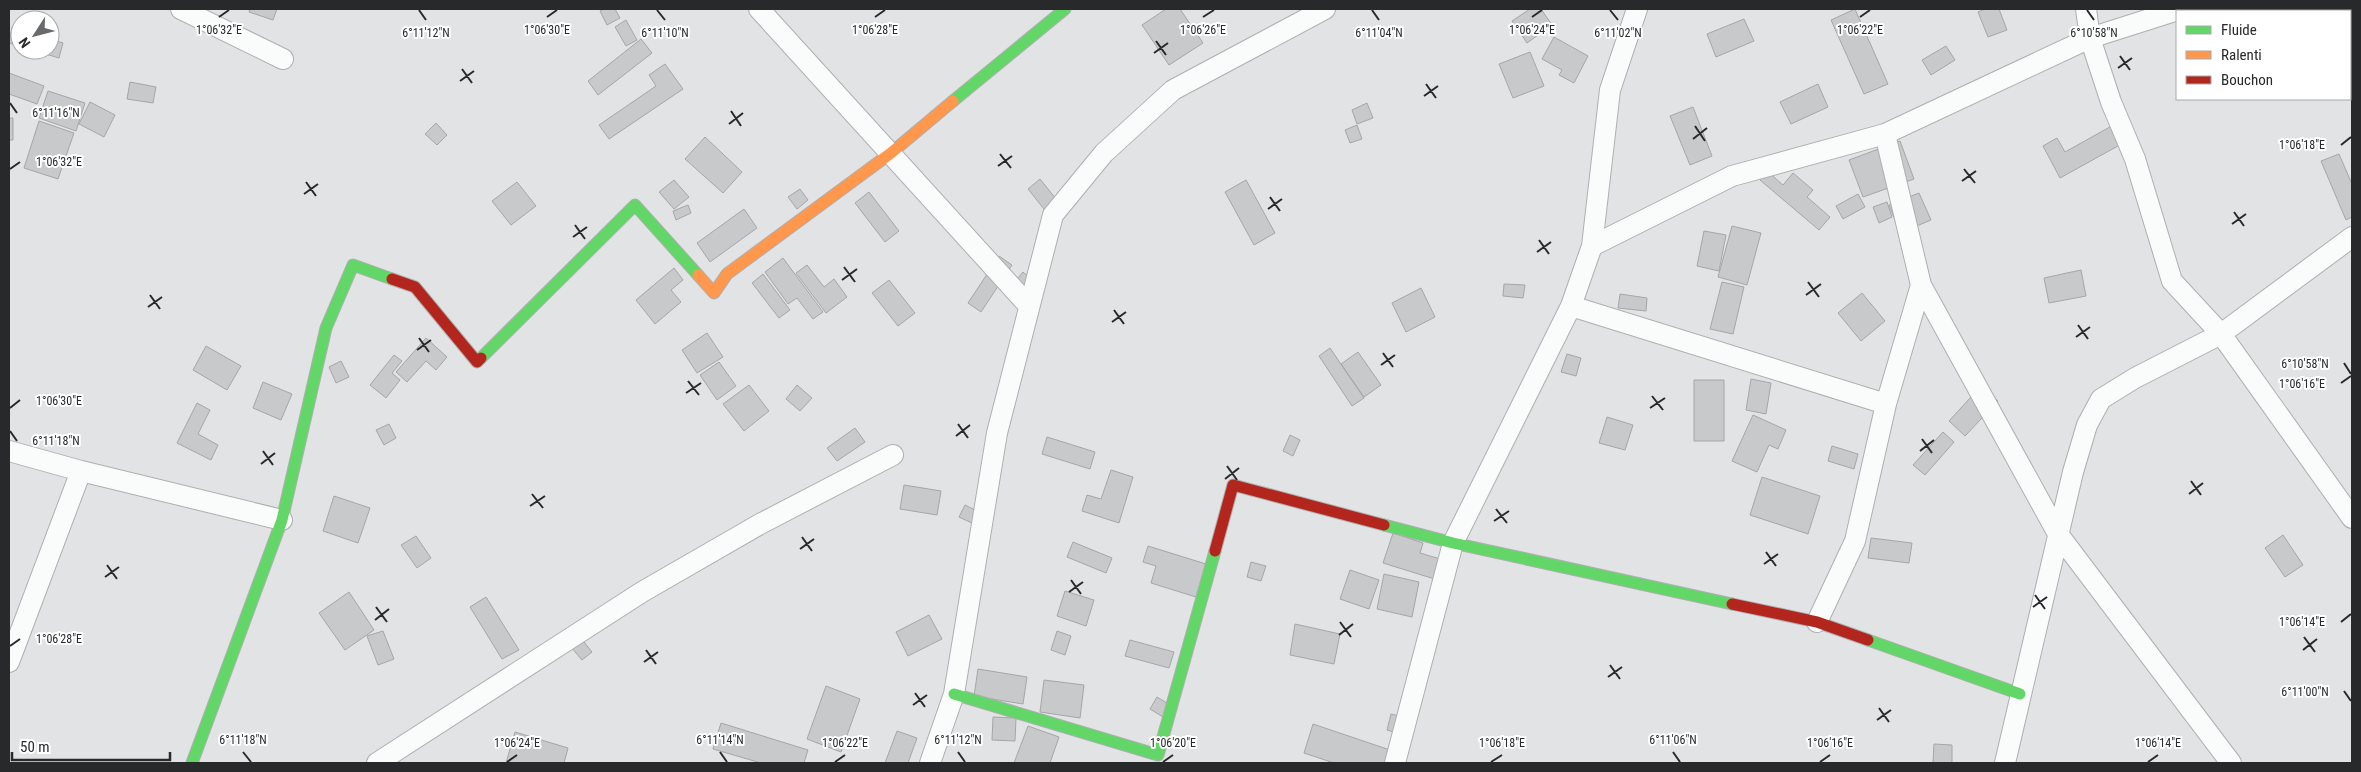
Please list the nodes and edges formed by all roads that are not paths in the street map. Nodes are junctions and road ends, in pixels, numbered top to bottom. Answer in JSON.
{"nodes":[{"id":1,"x":181,"y":9,"type":"edge"},
{"id":2,"x":759,"y":9,"type":"edge"},
{"id":3,"x":1065,"y":9,"type":"edge"},
{"id":4,"x":1325,"y":9,"type":"edge"},
{"id":5,"x":1636,"y":9,"type":"edge"},
{"id":6,"x":2086,"y":9,"type":"edge"},
{"id":7,"x":2176,"y":11,"type":"edge"},
{"id":8,"x":2090,"y":38,"type":"junction"},
{"id":9,"x":283,"y":59,"type":"dead end"},
{"id":10,"x":1885,"y":134,"type":"junction"},
{"id":11,"x":891,"y":153,"type":"junction"},
{"id":12,"x":2352,"y":237,"type":"edge"},
{"id":13,"x":1592,"y":246,"type":"junction"},
{"id":14,"x":1921,"y":285,"type":"junction"},
{"id":15,"x":1029,"y":306,"type":"junction"},
{"id":16,"x":1571,"y":306,"type":"junction"},
{"id":17,"x":2221,"y":334,"type":"junction"},
{"id":18,"x":1886,"y":404,"type":"junction"},
{"id":19,"x":9,"y":451,"type":"edge"},
{"id":20,"x":893,"y":455,"type":"dead end"},
{"id":21,"x":81,"y":471,"type":"junction"},
{"id":22,"x":2352,"y":518,"type":"edge"},
{"id":23,"x":282,"y":520,"type":"junction"},
{"id":24,"x":2058,"y":534,"type":"junction"},
{"id":25,"x":1453,"y":543,"type":"junction"},
{"id":26,"x":1817,"y":622,"type":"junction"},
{"id":27,"x":9,"y":662,"type":"edge"},
{"id":28,"x":954,"y":694,"type":"junction"},
{"id":29,"x":2020,"y":694,"type":"junction"},
{"id":30,"x":192,"y":763,"type":"edge"},
{"id":31,"x":377,"y":763,"type":"edge"},
{"id":32,"x":930,"y":763,"type":"edge"},
{"id":33,"x":1395,"y":763,"type":"edge"},
{"id":34,"x":2005,"y":763,"type":"edge"},
{"id":35,"x":2231,"y":763,"type":"edge"}],
"edges":[{"from":1,"to":9,"type":"street"},
{"from":2,"to":11,"type":"street"},
{"from":3,"to":11,"type":"street"},
{"from":4,"to":15,"type":"street"},
{"from":5,"to":13,"type":"street"},
{"from":6,"to":8,"type":"street"},
{"from":7,"to":8,"type":"street"},
{"from":8,"to":10,"type":"street"},
{"from":8,"to":17,"type":"street"},
{"from":10,"to":13,"type":"street"},
{"from":10,"to":14,"type":"street"},
{"from":11,"to":15,"type":"street"},
{"from":11,"to":23,"type":"street"},
{"from":12,"to":17,"type":"street"},
{"from":13,"to":16,"type":"street"},
{"from":14,"to":18,"type":"street"},
{"from":14,"to":24,"type":"street"},
{"from":15,"to":28,"type":"street"},
{"from":16,"to":18,"type":"street"},
{"from":16,"to":25,"type":"street"},
{"from":17,"to":22,"type":"street"},
{"from":17,"to":24,"type":"street"},
{"from":18,"to":26,"type":"street"},
{"from":19,"to":21,"type":"street"},
{"from":20,"to":31,"type":"street"},
{"from":21,"to":23,"type":"street"},
{"from":21,"to":27,"type":"street"},
{"from":23,"to":30,"type":"street"},
{"from":24,"to":29,"type":"street"},
{"from":24,"to":35,"type":"street"},
{"from":25,"to":26,"type":"street"},
{"from":25,"to":28,"type":"street"},
{"from":25,"to":33,"type":"street"},
{"from":26,"to":29,"type":"street"},
{"from":28,"to":32,"type":"street"},
{"from":29,"to":34,"type":"street"}]}
